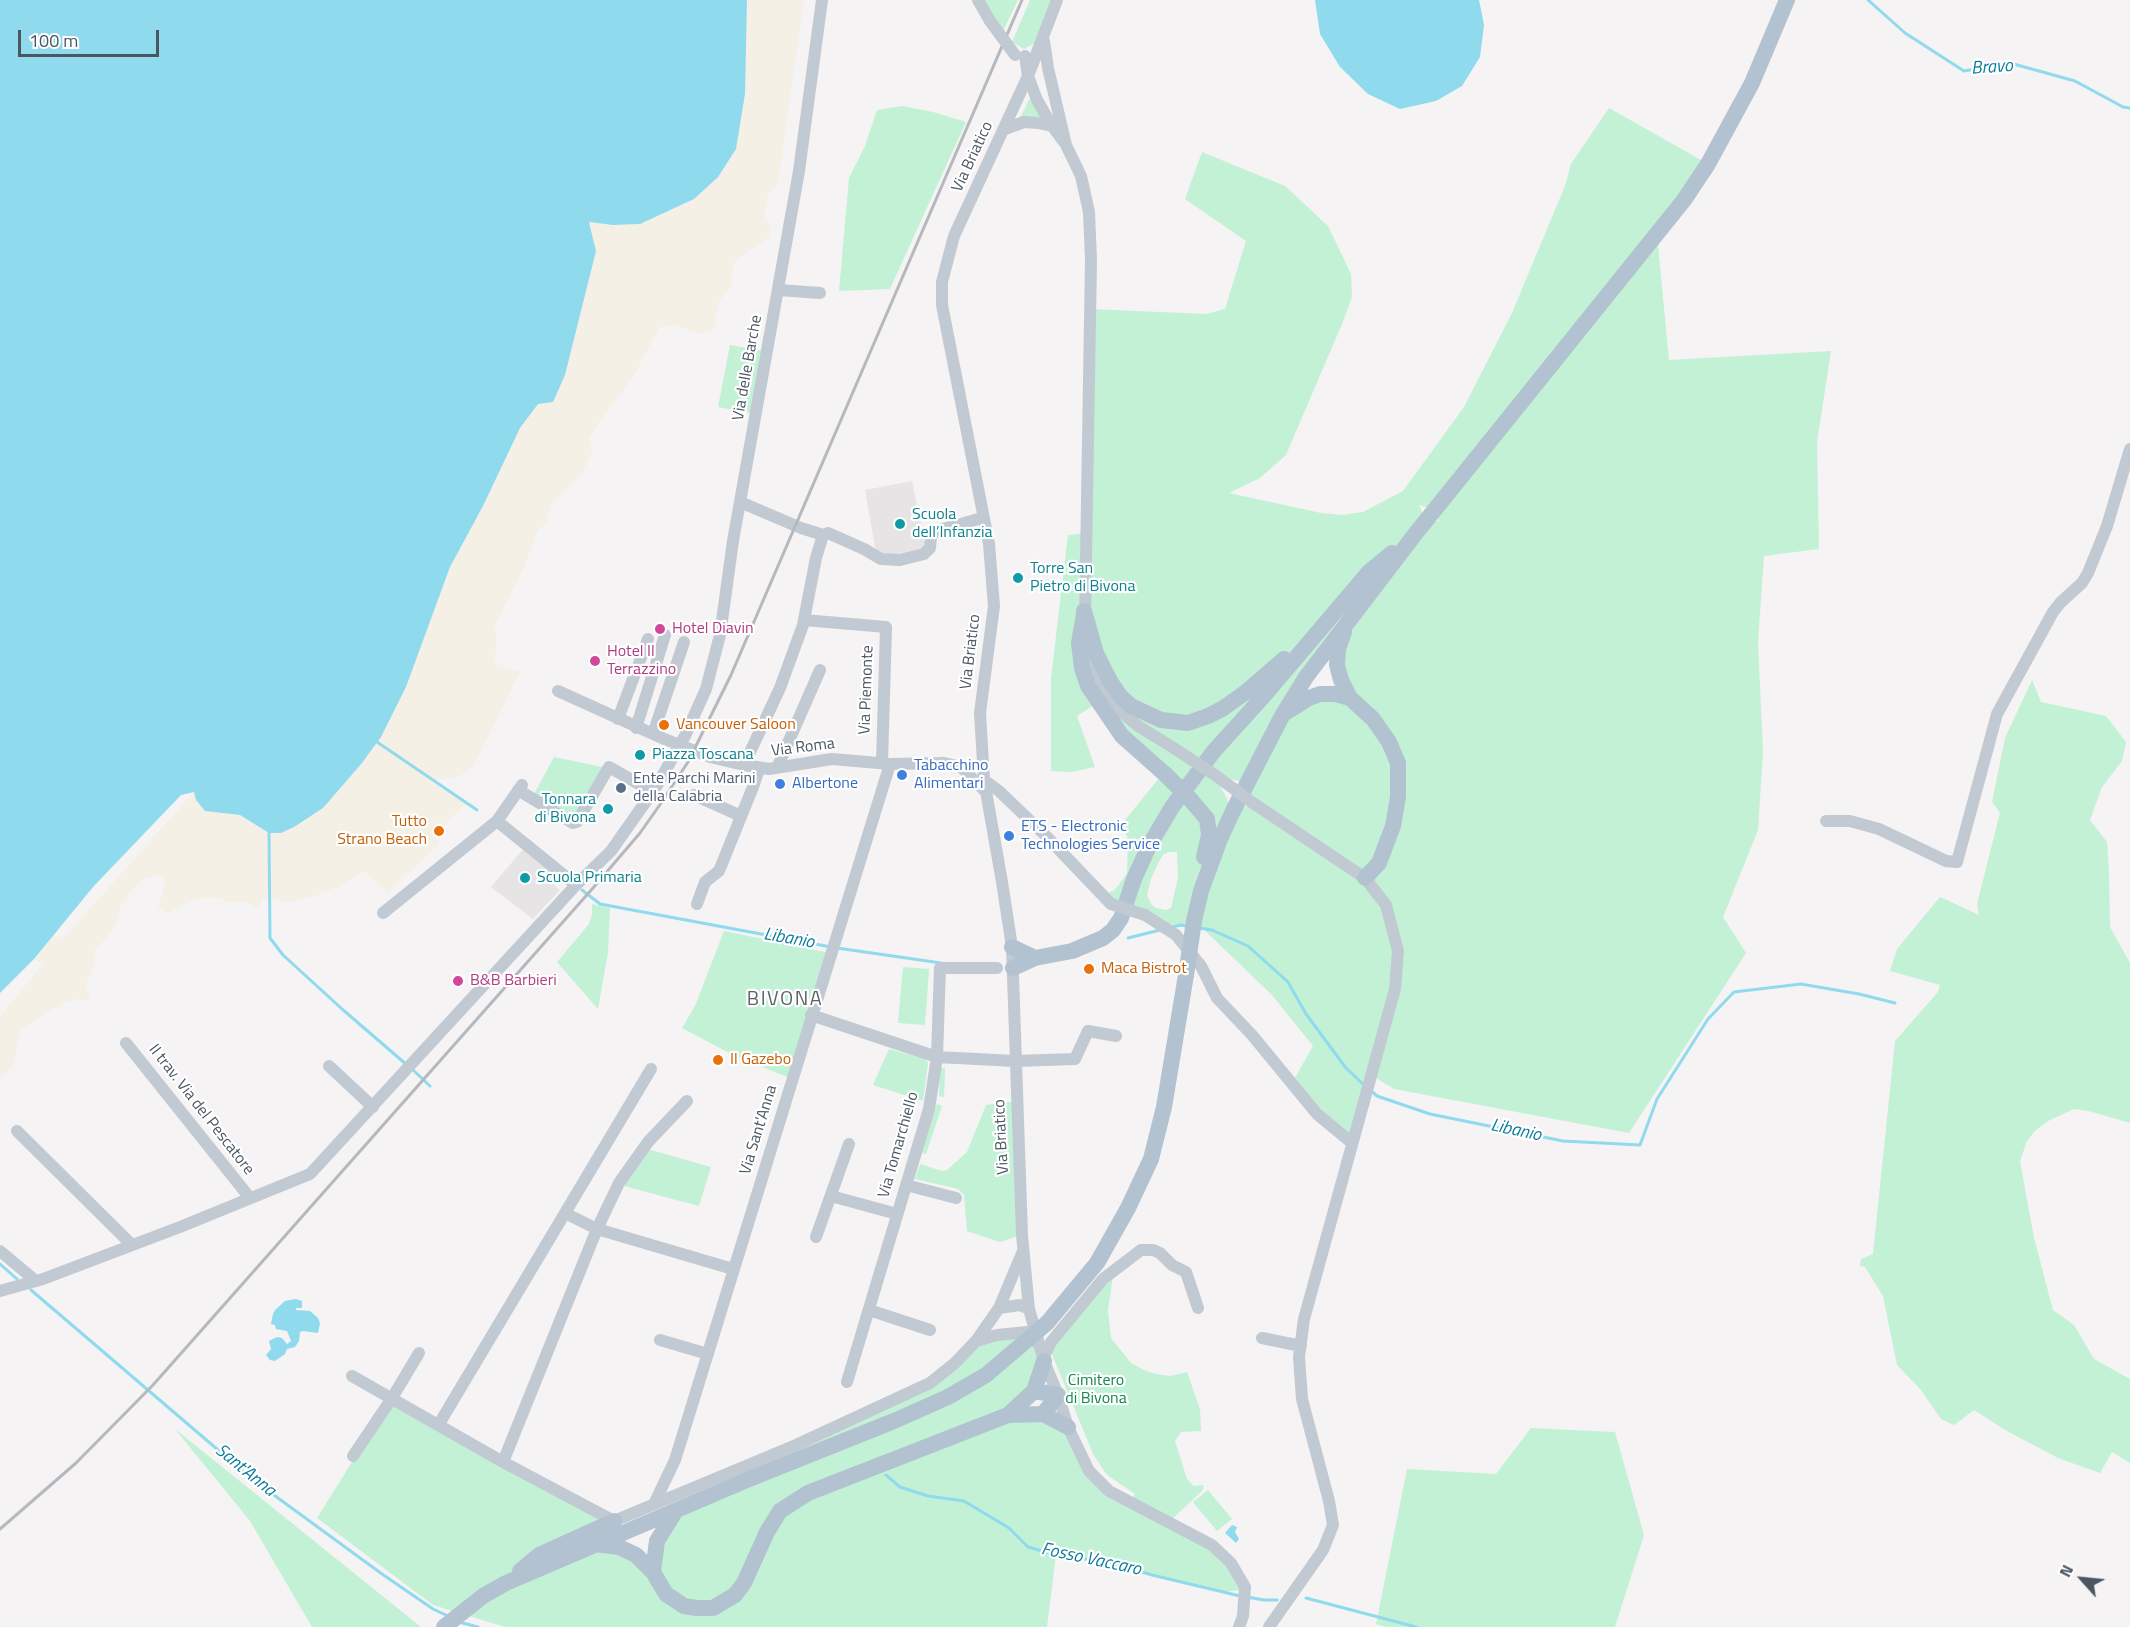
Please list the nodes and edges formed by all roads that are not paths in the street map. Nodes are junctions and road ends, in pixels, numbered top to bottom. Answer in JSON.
{"nodes":[{"id":1,"x":822,"y":0,"type":"edge"},
{"id":2,"x":978,"y":0,"type":"edge"},
{"id":3,"x":1057,"y":0,"type":"edge"},
{"id":4,"x":1787,"y":0,"type":"edge"},
{"id":5,"x":1041,"y":44,"type":"junction"},
{"id":6,"x":1020,"y":55,"type":"junction"},
{"id":7,"x":1024,"y":73,"type":"junction"},
{"id":8,"x":1055,"y":93,"type":"junction"},
{"id":9,"x":1052,"y":126,"type":"junction"},
{"id":10,"x":1005,"y":129,"type":"junction"},
{"id":11,"x":1066,"y":145,"type":"junction"},
{"id":12,"x":779,"y":290,"type":"junction"},
{"id":13,"x":820,"y":293,"type":"dead end"},
{"id":14,"x":2130,"y":449,"type":"edge"},
{"id":15,"x":740,"y":502,"type":"junction"},
{"id":16,"x":982,"y":518,"type":"junction"},
{"id":17,"x":1416,"y":533,"type":"junction"},
{"id":18,"x":823,"y":535,"type":"junction"},
{"id":19,"x":1084,"y":611,"type":"junction"},
{"id":20,"x":1349,"y":619,"type":"junction"},
{"id":21,"x":804,"y":620,"type":"junction"},
{"id":22,"x":1321,"y":629,"type":"junction"},
{"id":23,"x":665,"y":635,"type":"dead end"},
{"id":24,"x":648,"y":639,"type":"dead end"},
{"id":25,"x":684,"y":642,"type":"dead end"},
{"id":26,"x":820,"y":670,"type":"dead end"},
{"id":27,"x":558,"y":691,"type":"dead end"},
{"id":28,"x":1350,"y":698,"type":"junction"},
{"id":29,"x":1282,"y":716,"type":"junction"},
{"id":30,"x":618,"y":720,"type":"junction"},
{"id":31,"x":636,"y":728,"type":"junction"},
{"id":32,"x":653,"y":734,"type":"junction"},
{"id":33,"x":683,"y":740,"type":"junction"},
{"id":34,"x":886,"y":763,"type":"junction"},
{"id":35,"x":744,"y":765,"type":"junction"},
{"id":36,"x":777,"y":768,"type":"junction"},
{"id":37,"x":759,"y":769,"type":"junction"},
{"id":38,"x":984,"y":785,"type":"junction"},
{"id":39,"x":652,"y":792,"type":"junction"},
{"id":40,"x":694,"y":795,"type":"dead end"},
{"id":41,"x":741,"y":816,"type":"junction"},
{"id":42,"x":1826,"y":820,"type":"dead end"},
{"id":43,"x":497,"y":821,"type":"junction"},
{"id":44,"x":1365,"y":878,"type":"junction"},
{"id":45,"x":576,"y":885,"type":"junction"},
{"id":46,"x":1202,"y":891,"type":"junction"},
{"id":47,"x":697,"y":904,"type":"dead end"},
{"id":48,"x":382,"y":913,"type":"dead end"},
{"id":49,"x":1012,"y":947,"type":"junction"},
{"id":50,"x":1035,"y":958,"type":"junction"},
{"id":51,"x":1005,"y":968,"type":"junction"},
{"id":52,"x":811,"y":1015,"type":"junction"},
{"id":53,"x":1116,"y":1036,"type":"dead end"},
{"id":54,"x":126,"y":1043,"type":"dead end"},
{"id":55,"x":937,"y":1057,"type":"junction"},
{"id":56,"x":1015,"y":1061,"type":"junction"},
{"id":57,"x":329,"y":1066,"type":"dead end"},
{"id":58,"x":651,"y":1069,"type":"dead end"},
{"id":59,"x":687,"y":1101,"type":"dead end"},
{"id":60,"x":373,"y":1107,"type":"junction"},
{"id":61,"x":17,"y":1131,"type":"dead end"},
{"id":62,"x":1352,"y":1142,"type":"junction"},
{"id":63,"x":849,"y":1144,"type":"dead end"},
{"id":64,"x":906,"y":1185,"type":"junction"},
{"id":65,"x":831,"y":1196,"type":"junction"},
{"id":66,"x":250,"y":1198,"type":"junction"},
{"id":67,"x":956,"y":1198,"type":"dead end"},
{"id":68,"x":565,"y":1213,"type":"junction"},
{"id":69,"x":897,"y":1215,"type":"junction"},
{"id":70,"x":597,"y":1229,"type":"junction"},
{"id":71,"x":816,"y":1237,"type":"dead end"},
{"id":72,"x":132,"y":1245,"type":"junction"},
{"id":73,"x":0,"y":1251,"type":"edge"},
{"id":74,"x":1023,"y":1251,"type":"junction"},
{"id":75,"x":734,"y":1269,"type":"junction"},
{"id":76,"x":36,"y":1281,"type":"junction"},
{"id":77,"x":0,"y":1291,"type":"edge"},
{"id":78,"x":999,"y":1308,"type":"junction"},
{"id":79,"x":1198,"y":1308,"type":"dead end"},
{"id":80,"x":1029,"y":1309,"type":"junction"},
{"id":81,"x":869,"y":1310,"type":"junction"},
{"id":82,"x":930,"y":1330,"type":"dead end"},
{"id":83,"x":1012,"y":1332,"type":"junction"},
{"id":84,"x":1262,"y":1338,"type":"dead end"},
{"id":85,"x":660,"y":1340,"type":"dead end"},
{"id":86,"x":976,"y":1341,"type":"junction"},
{"id":87,"x":1301,"y":1346,"type":"junction"},
{"id":88,"x":419,"y":1353,"type":"dead end"},
{"id":89,"x":708,"y":1354,"type":"junction"},
{"id":90,"x":1042,"y":1355,"type":"junction"},
{"id":91,"x":352,"y":1376,"type":"dead end"},
{"id":92,"x":848,"y":1382,"type":"dead end"},
{"id":93,"x":1034,"y":1390,"type":"junction"},
{"id":94,"x":1058,"y":1395,"type":"junction"},
{"id":95,"x":392,"y":1398,"type":"junction"},
{"id":96,"x":1043,"y":1414,"type":"junction"},
{"id":97,"x":1008,"y":1415,"type":"junction"},
{"id":98,"x":439,"y":1424,"type":"junction"},
{"id":99,"x":1068,"y":1427,"type":"junction"},
{"id":100,"x":353,"y":1456,"type":"dead end"},
{"id":101,"x":503,"y":1462,"type":"junction"},
{"id":102,"x":654,"y":1504,"type":"junction"},
{"id":103,"x":675,"y":1512,"type":"junction"},
{"id":104,"x":614,"y":1521,"type":"junction"},
{"id":105,"x":596,"y":1544,"type":"junction"},
{"id":106,"x":653,"y":1572,"type":"junction"},
{"id":107,"x":506,"y":1583,"type":"junction"},
{"id":108,"x":446,"y":1626,"type":"edge"},
{"id":109,"x":1239,"y":1627,"type":"edge"},
{"id":110,"x":1269,"y":1627,"type":"edge"}],
"edges":[{"from":1,"to":12,"type":"street","name":"Via delle Barche"},
{"from":2,"to":6,"type":"street","bridge":true},
{"from":3,"to":5,"type":"street","name":"Via Briatico"},
{"from":4,"to":17,"type":"main road"},
{"from":5,"to":6,"type":"street"},
{"from":5,"to":7,"type":"street","name":"Via Briatico"},
{"from":5,"to":8,"type":"street"},
{"from":6,"to":7,"type":"street"},
{"from":7,"to":8,"type":"street"},
{"from":7,"to":9,"type":"street"},
{"from":7,"to":10,"type":"street","name":"Via Briatico"},
{"from":8,"to":11,"type":"street"},
{"from":9,"to":10,"type":"street"},
{"from":9,"to":11,"type":"street"},
{"from":10,"to":16,"type":"street","name":"Via Briatico"},
{"from":11,"to":19,"type":"street"},
{"from":12,"to":13,"type":"street"},
{"from":12,"to":15,"type":"street","name":"Via delle Barche"},
{"from":14,"to":42,"type":"street"},
{"from":15,"to":18,"type":"street"},
{"from":15,"to":33,"type":"street","name":"Via delle Barche"},
{"from":16,"to":18,"type":"street"},
{"from":16,"to":38,"type":"street","name":"Via Briatico"},
{"from":17,"to":20,"type":"main road"},
{"from":17,"to":22,"type":"main road"},
{"from":18,"to":21,"type":"street"},
{"from":19,"to":22,"type":"main road"},
{"from":19,"to":44,"type":"street","bridge":true},
{"from":19,"to":46,"type":"main road","bridge":true},
{"from":20,"to":28,"type":"main road"},
{"from":20,"to":29,"type":"main road"},
{"from":21,"to":34,"type":"street","name":"Via Piemonte"},
{"from":21,"to":35,"type":"street"},
{"from":22,"to":50,"type":"main road"},
{"from":23,"to":31,"type":"street"},
{"from":24,"to":30,"type":"street"},
{"from":25,"to":32,"type":"street"},
{"from":26,"to":36,"type":"street"},
{"from":27,"to":30,"type":"street","name":"Via Roma"},
{"from":28,"to":29,"type":"main road"},
{"from":28,"to":44,"type":"main road"},
{"from":29,"to":46,"type":"main road"},
{"from":30,"to":31,"type":"street","name":"Via Roma"},
{"from":31,"to":32,"type":"street","name":"Via Roma"},
{"from":32,"to":33,"type":"street","name":"Via Roma"},
{"from":33,"to":35,"type":"street","name":"Via Roma"},
{"from":33,"to":39,"type":"street","name":"Via delle Barche"},
{"from":34,"to":36,"type":"street","name":"Via Roma"},
{"from":34,"to":38,"type":"street","name":"Via Roma"},
{"from":34,"to":52,"type":"street","name":"Via Sant'Anna"},
{"from":35,"to":37,"type":"street","name":"Via Roma"},
{"from":36,"to":37,"type":"street","name":"Via Roma"},
{"from":37,"to":41,"type":"street"},
{"from":38,"to":49,"type":"street","name":"Via Briatico"},
{"from":38,"to":62,"type":"street","name":"Via Roma","bridge":true},
{"from":39,"to":43,"type":"street"},
{"from":39,"to":45,"type":"street","name":"Via delle Barche"},
{"from":40,"to":41,"type":"street"},
{"from":41,"to":47,"type":"street"},
{"from":43,"to":45,"type":"street"},
{"from":43,"to":48,"type":"street"},
{"from":44,"to":62,"type":"street"},
{"from":45,"to":60,"type":"street","name":"Via delle Barche"},
{"from":46,"to":103,"type":"main road","bridge":true},
{"from":49,"to":50,"type":"main road"},
{"from":49,"to":51,"type":"street","name":"Via Briatico"},
{"from":50,"to":51,"type":"main road"},
{"from":51,"to":55,"type":"street","name":"Via Tomarchiello"},
{"from":51,"to":56,"type":"street","name":"Via Briatico"},
{"from":52,"to":55,"type":"street"},
{"from":52,"to":75,"type":"street","name":"Via Sant'Anna"},
{"from":53,"to":56,"type":"street"},
{"from":54,"to":66,"type":"street","name":"II trav. Via del Pescatore"},
{"from":55,"to":56,"type":"street"},
{"from":55,"to":64,"type":"street","name":"Via Tomarchiello"},
{"from":56,"to":74,"type":"street","name":"Via Briatico"},
{"from":57,"to":60,"type":"street"},
{"from":58,"to":68,"type":"street"},
{"from":59,"to":70,"type":"street"},
{"from":60,"to":66,"type":"street","name":"Via delle Barche"},
{"from":61,"to":72,"type":"street"},
{"from":62,"to":87,"type":"street"},
{"from":63,"to":65,"type":"street"},
{"from":64,"to":67,"type":"street"},
{"from":64,"to":69,"type":"street","name":"Via Tomarchiello"},
{"from":65,"to":69,"type":"street"},
{"from":65,"to":71,"type":"street"},
{"from":66,"to":72,"type":"street","name":"Via delle Barche"},
{"from":68,"to":70,"type":"street"},
{"from":68,"to":98,"type":"street"},
{"from":69,"to":81,"type":"street","name":"Via Tomarchiello"},
{"from":70,"to":75,"type":"street"},
{"from":70,"to":101,"type":"street"},
{"from":72,"to":76,"type":"street","name":"Via delle Barche"},
{"from":73,"to":76,"type":"street"},
{"from":74,"to":78,"type":"street"},
{"from":74,"to":80,"type":"street","name":"Via Briatico"},
{"from":75,"to":89,"type":"street","name":"Via Sant'Anna"},
{"from":76,"to":77,"type":"street","name":"Via delle Barche"},
{"from":78,"to":80,"type":"street"},
{"from":78,"to":86,"type":"street"},
{"from":79,"to":90,"type":"street"},
{"from":80,"to":83,"type":"street"},
{"from":80,"to":90,"type":"street","name":"Via Briatico"},
{"from":81,"to":82,"type":"street"},
{"from":81,"to":92,"type":"street","name":"Via Tomarchiello"},
{"from":83,"to":86,"type":"street"},
{"from":83,"to":90,"type":"street"},
{"from":84,"to":87,"type":"street"},
{"from":85,"to":89,"type":"street"},
{"from":86,"to":102,"type":"street"},
{"from":87,"to":110,"type":"street"},
{"from":88,"to":95,"type":"street"},
{"from":89,"to":102,"type":"street","name":"Via Sant'Anna"},
{"from":90,"to":93,"type":"main road"},
{"from":90,"to":94,"type":"street","name":"Via Briatico"},
{"from":91,"to":95,"type":"street"},
{"from":93,"to":94,"type":"main road"},
{"from":93,"to":97,"type":"main road"},
{"from":94,"to":96,"type":"main road"},
{"from":94,"to":99,"type":"street","name":"Via Briatico"},
{"from":95,"to":98,"type":"street"},
{"from":95,"to":100,"type":"street"},
{"from":96,"to":97,"type":"main road"},
{"from":96,"to":99,"type":"main road"},
{"from":97,"to":106,"type":"main road"},
{"from":98,"to":101,"type":"street"},
{"from":99,"to":109,"type":"street","name":"Via Briatico"},
{"from":101,"to":104,"type":"street"},
{"from":102,"to":104,"type":"street"},
{"from":103,"to":105,"type":"main road"},
{"from":103,"to":106,"type":"main road"},
{"from":104,"to":107,"type":"main road"},
{"from":105,"to":106,"type":"main road"},
{"from":105,"to":107,"type":"main road"},
{"from":107,"to":108,"type":"main road"}]}
